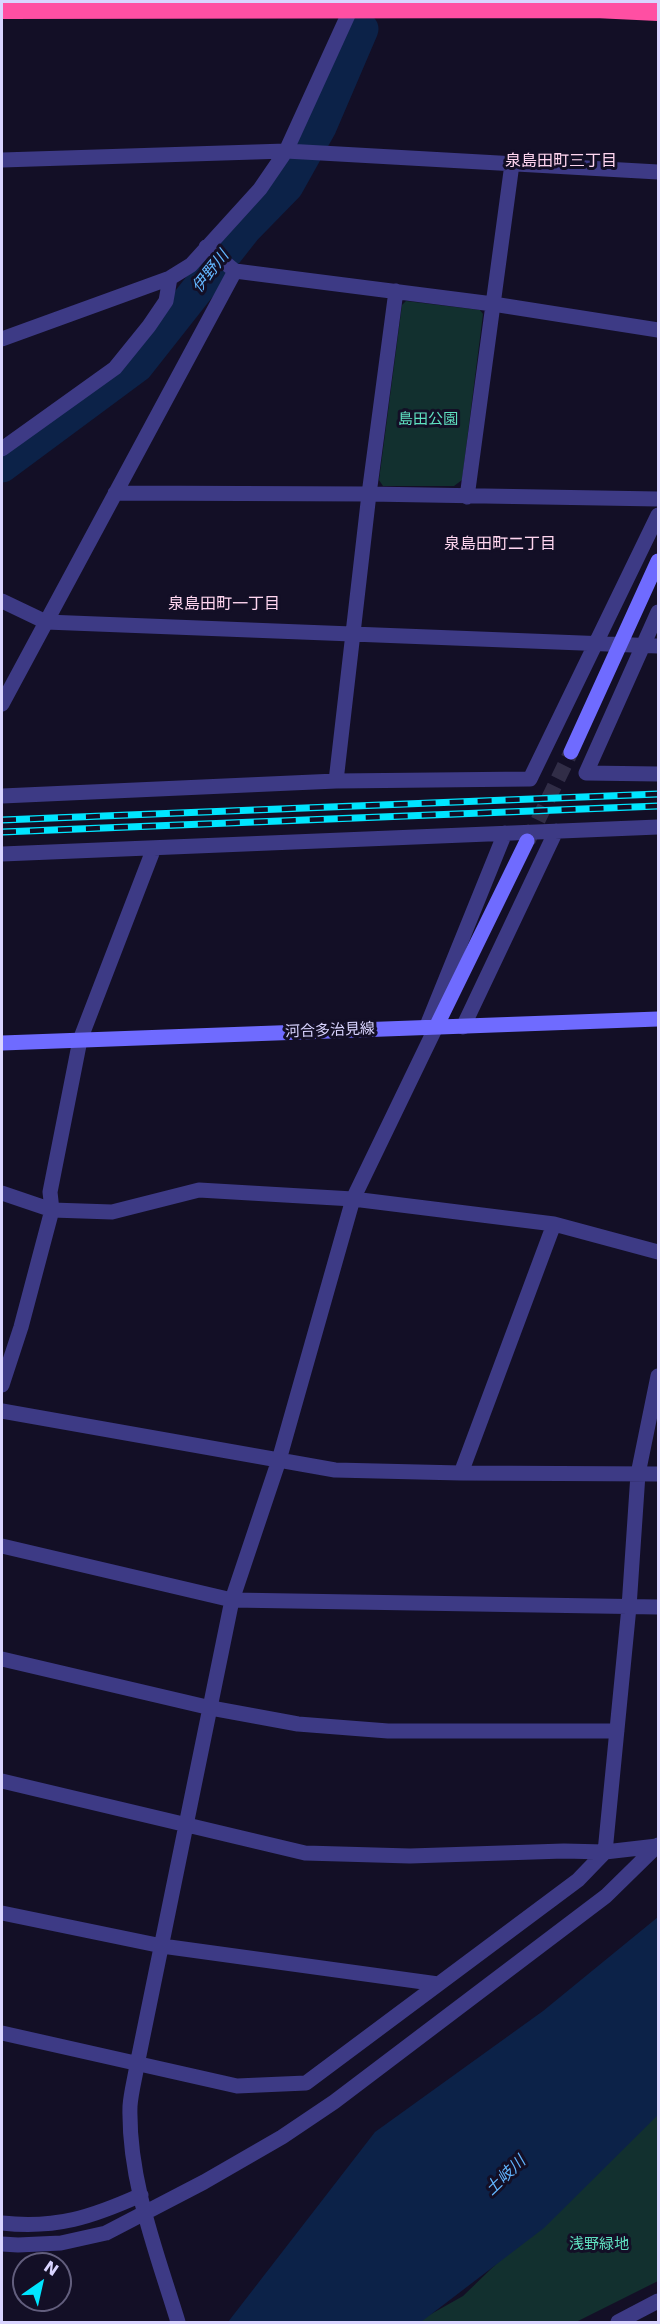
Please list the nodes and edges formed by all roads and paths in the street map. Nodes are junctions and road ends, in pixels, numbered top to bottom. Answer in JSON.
{"nodes":[{"id":1,"x":352,"y":5,"type":"edge"},
{"id":2,"x":2,"y":10,"type":"edge"},
{"id":3,"x":658,"y":12,"type":"edge"},
{"id":4,"x":286,"y":152,"type":"junction"},
{"id":5,"x":2,"y":160,"type":"edge"},
{"id":6,"x":512,"y":164,"type":"junction"},
{"id":7,"x":658,"y":172,"type":"edge"},
{"id":8,"x":207,"y":247,"type":"junction"},
{"id":9,"x":236,"y":271,"type":"junction"},
{"id":10,"x":170,"y":278,"type":"junction"},
{"id":11,"x":396,"y":291,"type":"junction"},
{"id":12,"x":493,"y":304,"type":"junction"},
{"id":13,"x":658,"y":330,"type":"edge"},
{"id":14,"x":2,"y":339,"type":"edge"},
{"id":15,"x":2,"y":449,"type":"edge"},
{"id":16,"x":114,"y":493,"type":"junction"},
{"id":17,"x":369,"y":494,"type":"junction"},
{"id":18,"x":467,"y":497,"type":"junction"},
{"id":19,"x":658,"y":499,"type":"edge"},
{"id":20,"x":658,"y":514,"type":"edge"},
{"id":21,"x":658,"y":561,"type":"edge"},
{"id":22,"x":2,"y":601,"type":"edge"},
{"id":23,"x":658,"y":612,"type":"edge"},
{"id":24,"x":46,"y":622,"type":"junction"},
{"id":25,"x":354,"y":634,"type":"junction"},
{"id":26,"x":598,"y":642,"type":"junction"},
{"id":27,"x":651,"y":646,"type":"edge"},
{"id":28,"x":2,"y":705,"type":"edge"},
{"id":29,"x":572,"y":752,"type":"tunnel mouth"},
{"id":30,"x":658,"y":774,"type":"edge"},
{"id":31,"x":336,"y":781,"type":"junction"},
{"id":32,"x":2,"y":795,"type":"edge"},
{"id":33,"x":658,"y":827,"type":"edge"},
{"id":34,"x":556,"y":831,"type":"junction"},
{"id":35,"x":506,"y":833,"type":"junction"},
{"id":36,"x":527,"y":841,"type":"tunnel mouth"},
{"id":37,"x":154,"y":848,"type":"junction"},
{"id":38,"x":2,"y":854,"type":"edge"},
{"id":39,"x":658,"y":1019,"type":"edge"},
{"id":40,"x":463,"y":1027,"type":"junction"},
{"id":41,"x":431,"y":1028,"type":"junction"},
{"id":42,"x":81,"y":1040,"type":"junction"},
{"id":43,"x":2,"y":1043,"type":"edge"},
{"id":44,"x":2,"y":1193,"type":"edge"},
{"id":45,"x":353,"y":1199,"type":"junction"},
{"id":46,"x":52,"y":1210,"type":"junction"},
{"id":47,"x":554,"y":1224,"type":"junction"},
{"id":48,"x":658,"y":1252,"type":"edge"},
{"id":49,"x":658,"y":1376,"type":"edge"},
{"id":50,"x":2,"y":1385,"type":"edge"},
{"id":51,"x":2,"y":1411,"type":"edge"},
{"id":52,"x":279,"y":1460,"type":"junction"},
{"id":53,"x":461,"y":1473,"type":"junction"},
{"id":54,"x":638,"y":1473,"type":"junction"},
{"id":55,"x":658,"y":1474,"type":"edge"},
{"id":56,"x":2,"y":1546,"type":"edge"},
{"id":57,"x":232,"y":1600,"type":"junction"},
{"id":58,"x":629,"y":1607,"type":"junction"},
{"id":59,"x":658,"y":1607,"type":"edge"},
{"id":60,"x":2,"y":1659,"type":"edge"},
{"id":61,"x":211,"y":1708,"type":"junction"},
{"id":62,"x":617,"y":1731,"type":"junction"},
{"id":63,"x":2,"y":1781,"type":"edge"},
{"id":64,"x":188,"y":1825,"type":"junction"},
{"id":65,"x":658,"y":1846,"type":"edge"},
{"id":66,"x":605,"y":1852,"type":"junction"},
{"id":67,"x":2,"y":1913,"type":"edge"},
{"id":68,"x":162,"y":1946,"type":"junction"},
{"id":69,"x":438,"y":1984,"type":"junction"},
{"id":70,"x":2,"y":2033,"type":"edge"},
{"id":71,"x":137,"y":2065,"type":"junction"},
{"id":72,"x":141,"y":2195,"type":"junction"},
{"id":73,"x":145,"y":2213,"type":"junction"},
{"id":74,"x":2,"y":2223,"type":"edge"},
{"id":75,"x":2,"y":2244,"type":"edge"},
{"id":76,"x":658,"y":2301,"type":"edge"},
{"id":77,"x":178,"y":2322,"type":"edge"},
{"id":78,"x":618,"y":2322,"type":"edge"}],
"edges":[{"from":1,"to":2,"type":"highway"},
{"from":1,"to":3,"type":"highway"},
{"from":1,"to":4,"type":"street"},
{"from":4,"to":5,"type":"street"},
{"from":4,"to":6,"type":"street"},
{"from":4,"to":8,"type":"street"},
{"from":6,"to":7,"type":"street"},
{"from":6,"to":12,"type":"street"},
{"from":8,"to":9,"type":"street"},
{"from":8,"to":10,"type":"street"},
{"from":9,"to":11,"type":"street"},
{"from":9,"to":16,"type":"street"},
{"from":10,"to":14,"type":"street"},
{"from":10,"to":15,"type":"street"},
{"from":11,"to":12,"type":"street"},
{"from":11,"to":17,"type":"street"},
{"from":12,"to":13,"type":"street"},
{"from":12,"to":18,"type":"street"},
{"from":16,"to":17,"type":"street"},
{"from":16,"to":24,"type":"street"},
{"from":17,"to":18,"type":"street"},
{"from":17,"to":25,"type":"street"},
{"from":18,"to":19,"type":"street"},
{"from":20,"to":26,"type":"street"},
{"from":21,"to":29,"type":"main road"},
{"from":22,"to":24,"type":"street"},
{"from":23,"to":27,"type":"street"},
{"from":24,"to":25,"type":"street"},
{"from":24,"to":28,"type":"street"},
{"from":25,"to":26,"type":"street"},
{"from":25,"to":31,"type":"street"},
{"from":26,"to":27,"type":"street"},
{"from":26,"to":31,"type":"street"},
{"from":27,"to":30,"type":"street"},
{"from":31,"to":32,"type":"street"},
{"from":33,"to":34,"type":"street"},
{"from":34,"to":35,"type":"street"},
{"from":34,"to":40,"type":"street"},
{"from":35,"to":37,"type":"street"},
{"from":35,"to":41,"type":"street"},
{"from":36,"to":41,"type":"main road"},
{"from":37,"to":38,"type":"street"},
{"from":37,"to":42,"type":"street"},
{"from":39,"to":40,"type":"main road","name":"河合多治見線"},
{"from":40,"to":41,"type":"main road","name":"河合多治見線"},
{"from":41,"to":42,"type":"main road","name":"河合多治見線"},
{"from":41,"to":45,"type":"street"},
{"from":42,"to":43,"type":"main road","name":"河合多治見線"},
{"from":42,"to":46,"type":"street"},
{"from":44,"to":46,"type":"street"},
{"from":45,"to":46,"type":"street"},
{"from":45,"to":47,"type":"street"},
{"from":45,"to":52,"type":"street"},
{"from":46,"to":50,"type":"street"},
{"from":47,"to":48,"type":"street"},
{"from":47,"to":53,"type":"street"},
{"from":49,"to":54,"type":"street"},
{"from":51,"to":52,"type":"street"},
{"from":52,"to":53,"type":"street"},
{"from":52,"to":57,"type":"street"},
{"from":53,"to":54,"type":"street"},
{"from":54,"to":55,"type":"street"},
{"from":54,"to":58,"type":"street"},
{"from":56,"to":57,"type":"street"},
{"from":57,"to":58,"type":"street"},
{"from":57,"to":61,"type":"street"},
{"from":58,"to":59,"type":"street"},
{"from":58,"to":62,"type":"street"},
{"from":60,"to":61,"type":"street"},
{"from":61,"to":62,"type":"street"},
{"from":61,"to":64,"type":"street"},
{"from":62,"to":66,"type":"street"},
{"from":63,"to":64,"type":"street"},
{"from":64,"to":66,"type":"street"},
{"from":64,"to":68,"type":"street"},
{"from":65,"to":66,"type":"street"},
{"from":65,"to":73,"type":"street"},
{"from":66,"to":69,"type":"street"},
{"from":67,"to":68,"type":"street"},
{"from":68,"to":69,"type":"street"},
{"from":68,"to":71,"type":"street"},
{"from":69,"to":71,"type":"street"},
{"from":70,"to":71,"type":"street"},
{"from":71,"to":72,"type":"street"},
{"from":72,"to":73,"type":"street"},
{"from":72,"to":74,"type":"street"},
{"from":73,"to":75,"type":"street"},
{"from":73,"to":77,"type":"street"},
{"from":76,"to":78,"type":"street"}]}
